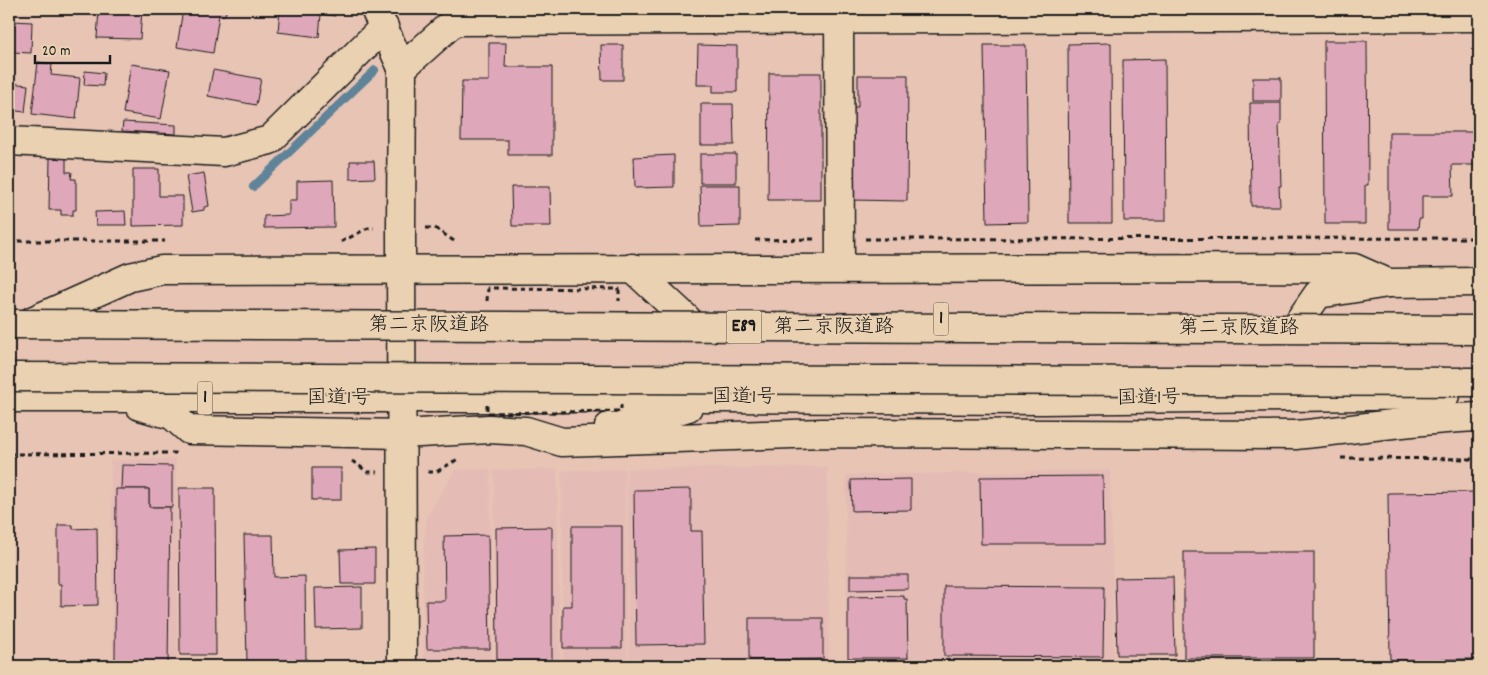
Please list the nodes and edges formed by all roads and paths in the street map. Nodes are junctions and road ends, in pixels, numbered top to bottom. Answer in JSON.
{"nodes":[{"id":1,"x":839,"y":14,"type":"edge"},
{"id":2,"x":461,"y":15,"type":"edge"},
{"id":3,"x":379,"y":18,"type":"edge"},
{"id":4,"x":1479,"y":18,"type":"edge"},
{"id":5,"x":402,"y":68,"type":"junction"},
{"id":6,"x":9,"y":141,"type":"edge"},
{"id":7,"x":368,"y":228,"type":"dead end"},
{"id":8,"x":435,"y":228,"type":"dead end"},
{"id":9,"x":1479,"y":238,"type":"edge"},
{"id":10,"x":840,"y":239,"type":"junction"},
{"id":11,"x":750,"y":240,"type":"dead end"},
{"id":12,"x":9,"y":241,"type":"edge"},
{"id":13,"x":165,"y":241,"type":"dead end"},
{"id":14,"x":332,"y":242,"type":"dead end"},
{"id":15,"x":460,"y":245,"type":"dead end"},
{"id":16,"x":402,"y":268,"type":"junction"},
{"id":17,"x":632,"y":268,"type":"junction"},
{"id":18,"x":840,"y":268,"type":"junction"},
{"id":19,"x":1479,"y":282,"type":"edge"},
{"id":20,"x":1388,"y":283,"type":"junction"},
{"id":21,"x":686,"y":318,"type":"junction"},
{"id":22,"x":1479,"y":318,"type":"edge"},
{"id":23,"x":402,"y":320,"type":"junction"},
{"id":24,"x":1300,"y":320,"type":"junction"},
{"id":25,"x":16,"y":322,"type":"edge"},
{"id":26,"x":1479,"y":330,"type":"edge"},
{"id":27,"x":9,"y":377,"type":"edge"},
{"id":28,"x":1479,"y":382,"type":"edge"},
{"id":29,"x":1479,"y":394,"type":"edge"},
{"id":30,"x":1275,"y":397,"type":"junction"},
{"id":31,"x":9,"y":398,"type":"edge"},
{"id":32,"x":112,"y":398,"type":"junction"},
{"id":33,"x":716,"y":398,"type":"junction"},
{"id":34,"x":402,"y":399,"type":"junction"},
{"id":35,"x":1479,"y":417,"type":"edge"},
{"id":36,"x":1370,"y":428,"type":"junction"},
{"id":37,"x":526,"y":431,"type":"junction"},
{"id":38,"x":402,"y":434,"type":"junction"},
{"id":39,"x":402,"y":666,"type":"edge"}],
"edges":[{"from":1,"to":2,"type":"main road"},
{"from":1,"to":4,"type":"main road"},
{"from":1,"to":10,"type":"main road"},
{"from":2,"to":5,"type":"main road"},
{"from":3,"to":5,"type":"main road"},
{"from":3,"to":6,"type":"main road"},
{"from":5,"to":16,"type":"main road"},
{"from":7,"to":14,"type":"path"},
{"from":8,"to":15,"type":"path"},
{"from":9,"to":10,"type":"path"},
{"from":10,"to":11,"type":"path"},
{"from":10,"to":18,"type":"main road"},
{"from":12,"to":13,"type":"path"},
{"from":16,"to":17,"type":"main road"},
{"from":16,"to":23,"type":"main road"},
{"from":16,"to":25,"type":"main road"},
{"from":17,"to":18,"type":"main road"},
{"from":17,"to":21,"type":"main road"},
{"from":18,"to":20,"type":"main road"},
{"from":19,"to":20,"type":"main road"},
{"from":20,"to":24,"type":"main road"},
{"from":21,"to":23,"type":"main road","number":"1"},
{"from":21,"to":24,"type":"main road","number":"1"},
{"from":22,"to":24,"type":"main road","number":"1"},
{"from":23,"to":25,"type":"main road","number":"1"},
{"from":23,"to":34,"type":"main road"},
{"from":25,"to":26,"type":"main road","name":"第二京阪道路","number":"E89","bridge":true},
{"from":27,"to":28,"type":"main road","bridge":true},
{"from":29,"to":30,"type":"main road","name":"国道1号","number":"1"},
{"from":30,"to":33,"type":"main road","name":"国道1号","number":"1"},
{"from":30,"to":36,"type":"main road"},
{"from":31,"to":32,"type":"main road","name":"国道1号","number":"1"},
{"from":32,"to":34,"type":"main road","name":"国道1号","number":"1"},
{"from":32,"to":38,"type":"main road"},
{"from":33,"to":34,"type":"main road","name":"国道1号","number":"1"},
{"from":33,"to":37,"type":"main road"},
{"from":34,"to":38,"type":"main road"},
{"from":35,"to":36,"type":"main road"},
{"from":36,"to":37,"type":"main road"},
{"from":37,"to":38,"type":"main road"},
{"from":38,"to":39,"type":"main road"}]}
